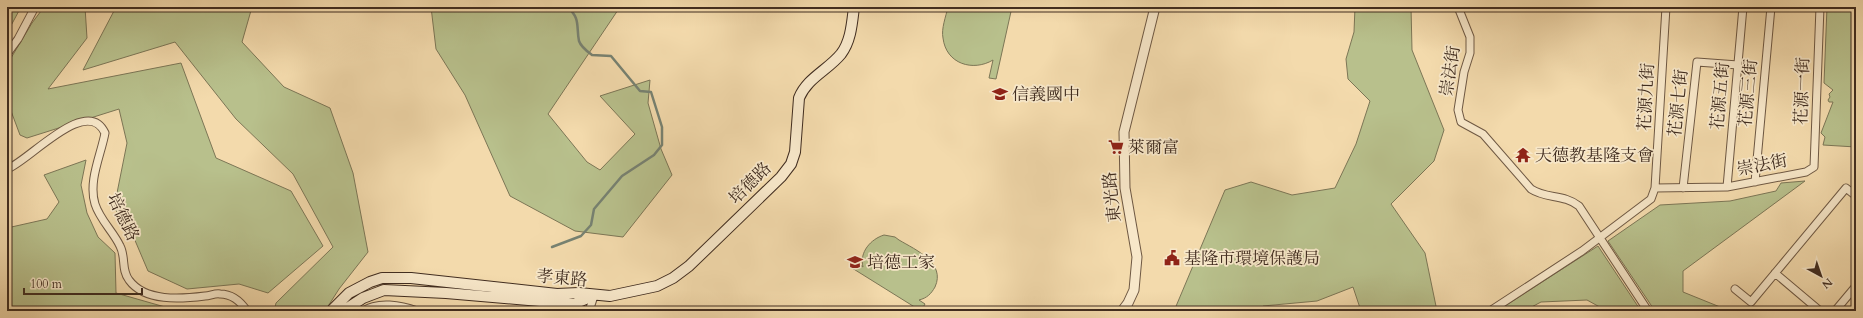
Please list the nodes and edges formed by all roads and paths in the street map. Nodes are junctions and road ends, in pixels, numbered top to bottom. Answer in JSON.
{"nodes":[{"id":1,"x":35,"y":7,"type":"edge"},
{"id":2,"x":854,"y":7,"type":"edge"},
{"id":3,"x":1155,"y":7,"type":"edge"},
{"id":4,"x":1458,"y":7,"type":"edge"},
{"id":5,"x":1666,"y":7,"type":"edge"},
{"id":6,"x":1743,"y":7,"type":"edge"},
{"id":7,"x":1771,"y":7,"type":"edge"},
{"id":8,"x":1820,"y":7,"type":"edge"},
{"id":9,"x":7,"y":54,"type":"edge"},
{"id":10,"x":1738,"y":65,"type":"junction"},
{"id":11,"x":7,"y":99,"type":"edge"},
{"id":12,"x":7,"y":120,"type":"edge"},
{"id":13,"x":7,"y":169,"type":"edge"},
{"id":14,"x":1806,"y":172,"type":"joint"},
{"id":15,"x":1755,"y":182,"type":"junction"},
{"id":16,"x":1727,"y":187,"type":"junction"},
{"id":17,"x":1656,"y":188,"type":"junction"},
{"id":18,"x":1683,"y":188,"type":"junction"},
{"id":19,"x":1856,"y":196,"type":"edge"},
{"id":20,"x":1599,"y":238,"type":"junction"},
{"id":21,"x":1775,"y":273,"type":"junction"},
{"id":22,"x":1856,"y":286,"type":"edge"},
{"id":23,"x":1735,"y":289,"type":"dead end"},
{"id":24,"x":594,"y":296,"type":"junction"},
{"id":25,"x":247,"y":311,"type":"edge"},
{"id":26,"x":331,"y":311,"type":"edge"},
{"id":27,"x":343,"y":311,"type":"edge"},
{"id":28,"x":363,"y":311,"type":"edge"},
{"id":29,"x":417,"y":311,"type":"edge"},
{"id":30,"x":589,"y":311,"type":"edge"},
{"id":31,"x":1122,"y":311,"type":"edge"},
{"id":32,"x":1490,"y":311,"type":"edge"},
{"id":33,"x":1648,"y":311,"type":"edge"},
{"id":34,"x":1820,"y":311,"type":"edge"},
{"id":35,"x":1835,"y":311,"type":"edge"}],
"edges":[{"from":1,"to":9,"type":"street"},
{"from":2,"to":24,"type":"main road","name":"培德路"},
{"from":3,"to":31,"type":"street","name":"東光路"},
{"from":4,"to":20,"type":"street","name":"崇法街"},
{"from":5,"to":17,"type":"street","name":"花源九街"},
{"from":6,"to":10,"type":"street","name":"花源五街"},
{"from":7,"to":15,"type":"street","name":"花源三街"},
{"from":8,"to":14,"type":"street","name":"花源一街"},
{"from":10,"to":16,"type":"street","name":"花源五街"},
{"from":10,"to":18,"type":"street","name":"花源七街"},
{"from":11,"to":12,"type":"street"},
{"from":13,"to":25,"type":"street","name":"培德路"},
{"from":14,"to":15,"type":"street","name":"崇法街"},
{"from":15,"to":16,"type":"street","name":"崇法街"},
{"from":16,"to":18,"type":"street","name":"崇法街"},
{"from":17,"to":18,"type":"street","name":"崇法街"},
{"from":17,"to":20,"type":"street"},
{"from":19,"to":21,"type":"street"},
{"from":20,"to":32,"type":"street"},
{"from":20,"to":33,"type":"street","name":"崇法街"},
{"from":21,"to":23,"type":"street"},
{"from":21,"to":34,"type":"street"},
{"from":22,"to":35,"type":"street"},
{"from":24,"to":26,"type":"main road","name":"孝東路"},
{"from":24,"to":27,"type":"main road","name":"孝東路"},
{"from":24,"to":30,"type":"street"},
{"from":28,"to":29,"type":"street"}]}
